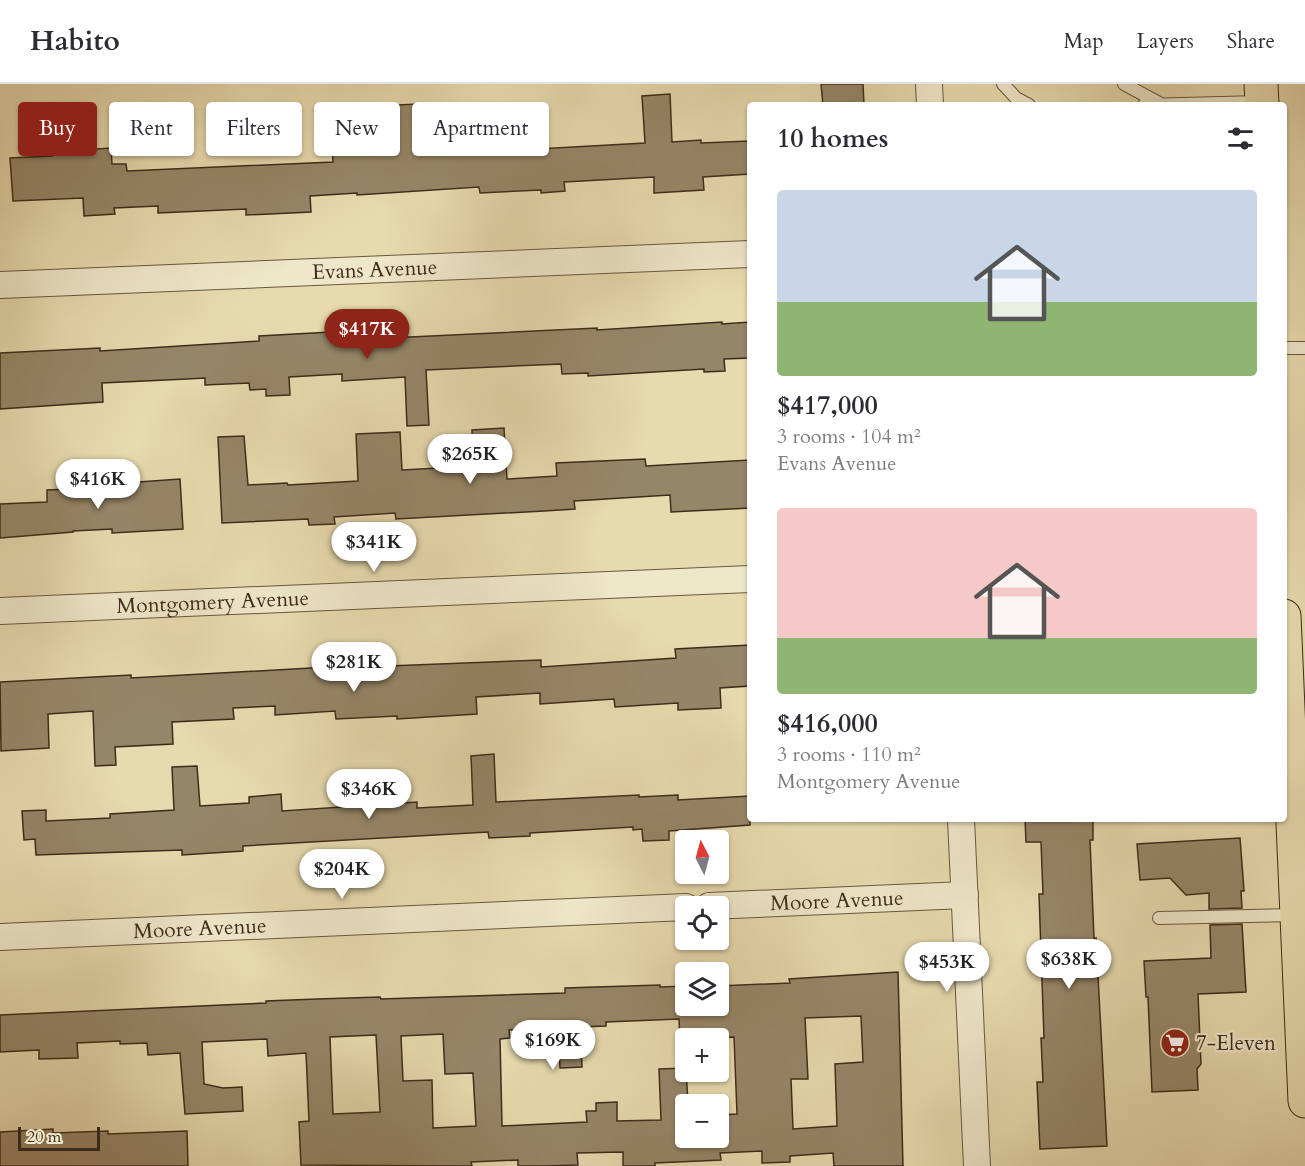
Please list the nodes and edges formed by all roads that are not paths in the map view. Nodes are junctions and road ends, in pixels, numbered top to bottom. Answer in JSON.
{"nodes":[{"id":1,"x":929,"y":84,"type":"edge"},
{"id":2,"x":1003,"y":84,"type":"edge"},
{"id":3,"x":1124,"y":84,"type":"edge"},
{"id":4,"x":1261,"y":97,"type":"edge"},
{"id":5,"x":930,"y":102,"type":"edge"},
{"id":6,"x":1023,"y":102,"type":"edge"},
{"id":7,"x":1158,"y":102,"type":"edge"},
{"id":8,"x":1190,"y":102,"type":"edge"},
{"id":9,"x":747,"y":254,"type":"edge"},
{"id":10,"x":0,"y":285,"type":"edge"},
{"id":11,"x":1287,"y":348,"type":"edge"},
{"id":12,"x":1305,"y":348,"type":"edge"},
{"id":13,"x":747,"y":579,"type":"edge"},
{"id":14,"x":0,"y":611,"type":"edge"},
{"id":15,"x":1287,"y":685,"type":"edge"},
{"id":16,"x":961,"y":822,"type":"edge"},
{"id":17,"x":965,"y":895,"type":"junction"},
{"id":18,"x":729,"y":905,"type":"edge"},
{"id":19,"x":675,"y":907,"type":"edge"},
{"id":20,"x":1297,"y":915,"type":"junction"},
{"id":21,"x":1159,"y":918,"type":"dead end"},
{"id":22,"x":0,"y":937,"type":"edge"},
{"id":23,"x":1305,"y":1101,"type":"edge"},
{"id":24,"x":977,"y":1166,"type":"edge"}],
"edges":[{"from":1,"to":5,"type":"street"},
{"from":2,"to":6,"type":"lane"},
{"from":3,"to":7,"type":"lane"},
{"from":4,"to":8,"type":"lane"},
{"from":9,"to":10,"type":"street","name":"Evans Avenue"},
{"from":11,"to":12,"type":"lane"},
{"from":13,"to":14,"type":"street","name":"Montgomery Avenue"},
{"from":15,"to":20,"type":"main road"},
{"from":16,"to":17,"type":"street"},
{"from":17,"to":18,"type":"street","name":"Moore Avenue"},
{"from":17,"to":24,"type":"street"},
{"from":19,"to":22,"type":"street","name":"Moore Avenue"},
{"from":20,"to":21,"type":"lane"},
{"from":20,"to":23,"type":"main road"}]}
